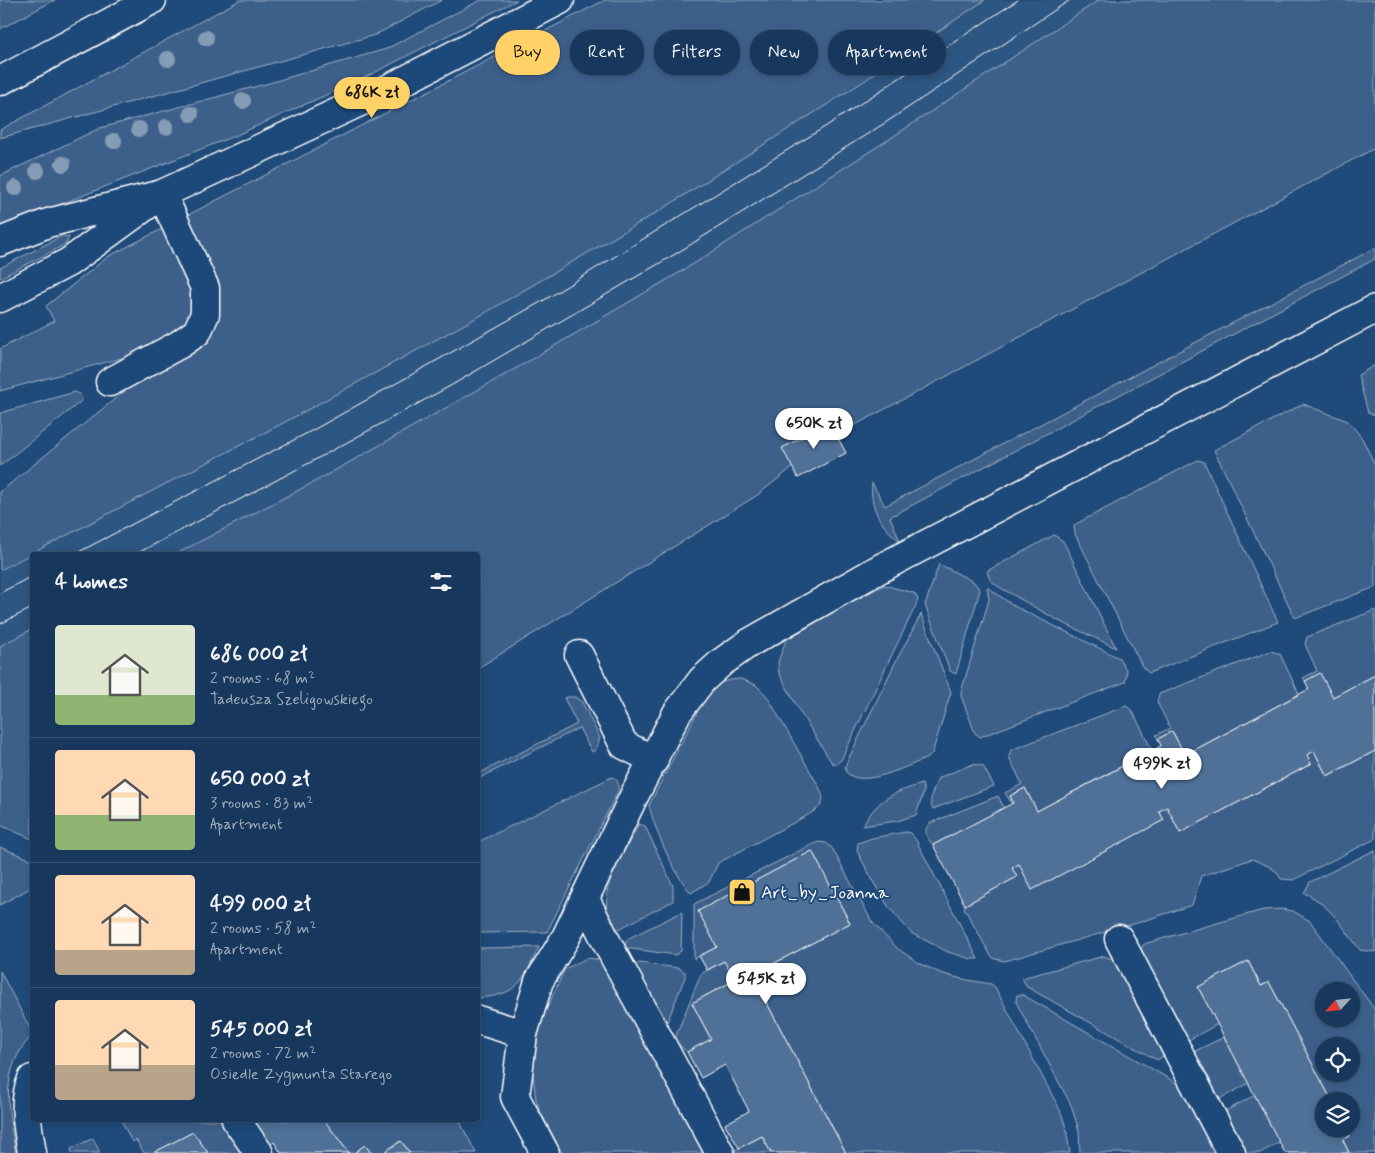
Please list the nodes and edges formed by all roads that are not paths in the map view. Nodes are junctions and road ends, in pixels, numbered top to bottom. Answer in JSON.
{"nodes":[{"id":1,"x":152,"y":0,"type":"edge"},
{"id":2,"x":560,"y":0,"type":"edge"},
{"id":3,"x":0,"y":81,"type":"edge"},
{"id":4,"x":162,"y":194,"type":"junction"},
{"id":5,"x":0,"y":242,"type":"edge"},
{"id":6,"x":0,"y":298,"type":"edge"},
{"id":7,"x":1375,"y":309,"type":"edge"},
{"id":8,"x":110,"y":382,"type":"dead end"},
{"id":9,"x":579,"y":655,"type":"dead end"},
{"id":10,"x":654,"y":760,"type":"junction"},
{"id":11,"x":585,"y":899,"type":"junction"},
{"id":12,"x":1118,"y":939,"type":"dead end"},
{"id":13,"x":480,"y":1021,"type":"edge"},
{"id":14,"x":523,"y":1034,"type":"junction"},
{"id":15,"x":30,"y":1086,"type":"edge"},
{"id":16,"x":237,"y":1122,"type":"edge"},
{"id":17,"x":32,"y":1153,"type":"edge"},
{"id":18,"x":259,"y":1153,"type":"edge"},
{"id":19,"x":544,"y":1153,"type":"edge"},
{"id":20,"x":720,"y":1153,"type":"edge"},
{"id":21,"x":1231,"y":1153,"type":"edge"}],
"edges":[{"from":1,"to":3,"type":"street"},
{"from":2,"to":4,"type":"street"},
{"from":4,"to":5,"type":"street"},
{"from":4,"to":6,"type":"street"},
{"from":4,"to":8,"type":"street"},
{"from":7,"to":10,"type":"street"},
{"from":9,"to":10,"type":"street"},
{"from":10,"to":11,"type":"street"},
{"from":11,"to":14,"type":"street"},
{"from":11,"to":20,"type":"street"},
{"from":12,"to":21,"type":"street"},
{"from":13,"to":14,"type":"street"},
{"from":14,"to":19,"type":"street"},
{"from":15,"to":17,"type":"street"},
{"from":16,"to":18,"type":"street"}]}
